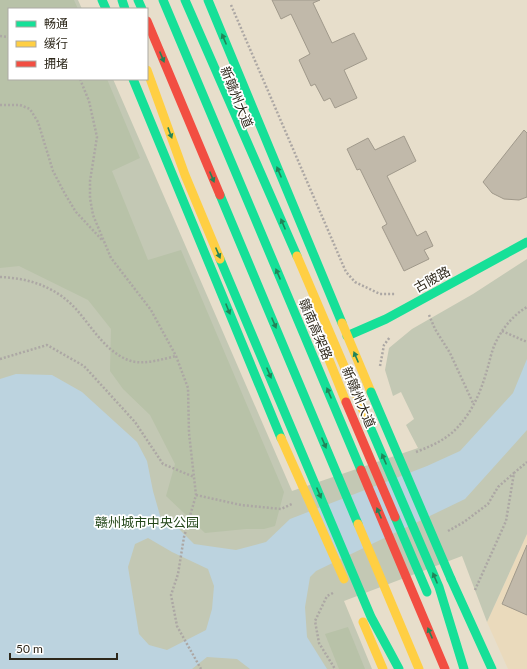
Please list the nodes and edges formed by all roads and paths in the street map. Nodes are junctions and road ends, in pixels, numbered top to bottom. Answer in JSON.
{"nodes":[{"id":1,"x":163,"y":0,"type":"edge"},
{"id":2,"x":184,"y":0,"type":"edge"},
{"id":3,"x":208,"y":0,"type":"edge"},
{"id":4,"x":229,"y":0,"type":"edge"},
{"id":5,"x":148,"y":23,"type":"edge"},
{"id":6,"x":148,"y":67,"type":"edge"},
{"id":7,"x":80,"y":80,"type":"edge"},
{"id":8,"x":133,"y":80,"type":"edge"},
{"id":9,"x":0,"y":104,"type":"edge"},
{"id":10,"x":183,"y":144,"type":"dead end"},
{"id":11,"x":104,"y":242,"type":"junction"},
{"id":12,"x":527,"y":242,"type":"edge"},
{"id":13,"x":287,"y":256,"type":"dead end"},
{"id":14,"x":0,"y":277,"type":"edge"},
{"id":15,"x":397,"y":294,"type":"dead end"},
{"id":16,"x":423,"y":299,"type":"junction"},
{"id":17,"x":305,"y":300,"type":"dead end"},
{"id":18,"x":527,"y":307,"type":"edge"},
{"id":19,"x":502,"y":331,"type":"junction"},
{"id":20,"x":347,"y":336,"type":"junction"},
{"id":21,"x":527,"y":342,"type":"edge"},
{"id":22,"x":176,"y":356,"type":"junction"},
{"id":23,"x":0,"y":359,"type":"edge"},
{"id":24,"x":474,"y":404,"type":"junction"},
{"id":25,"x":438,"y":444,"type":"dead end"},
{"id":26,"x":527,"y":462,"type":"edge"},
{"id":27,"x":194,"y":477,"type":"junction"},
{"id":28,"x":347,"y":587,"type":"dead end"},
{"id":29,"x":473,"y":593,"type":"dead end"},
{"id":30,"x":428,"y":595,"type":"dead end"},
{"id":31,"x":379,"y":613,"type":"dead end"},
{"id":32,"x":361,"y":619,"type":"dead end"},
{"id":33,"x":440,"y":620,"type":"dead end"},
{"id":34,"x":201,"y":669,"type":"edge"},
{"id":35,"x":383,"y":669,"type":"edge"},
{"id":36,"x":401,"y":669,"type":"edge"},
{"id":37,"x":419,"y":669,"type":"edge"},
{"id":38,"x":445,"y":669,"type":"edge"},
{"id":39,"x":463,"y":669,"type":"edge"},
{"id":40,"x":492,"y":669,"type":"edge"}],
"edges":[{"from":38,"to":1,"type":"main road","name":"赣南高架路","one_way":true,"bridge":true},
{"from":2,"to":13,"type":"main road","name":"新赣州大道"},
{"from":39,"to":2,"type":"main road","one_way":true,"bridge":true},
{"from":20,"to":3,"type":"main road","one_way":true},
{"from":4,"to":15,"type":"path"},
{"from":5,"to":37,"type":"main road","one_way":true,"bridge":true},
{"from":6,"to":10,"type":"main road"},
{"from":6,"to":36,"type":"main road","one_way":true,"bridge":true},
{"from":7,"to":11,"type":"path"},
{"from":8,"to":28,"type":"main road","one_way":true,"bridge":true},
{"from":9,"to":11,"type":"path"},
{"from":11,"to":22,"type":"path"},
{"from":12,"to":16,"type":"main road","name":"古陂路"},
{"from":14,"to":22,"type":"path"},
{"from":16,"to":20,"type":"main road","name":"古陂路"},
{"from":16,"to":24,"type":"path"},
{"from":17,"to":30,"type":"main road","name":"新赣州大道","bridge":true},
{"from":18,"to":19,"type":"path"},
{"from":19,"to":21,"type":"path"},
{"from":19,"to":24,"type":"path"},
{"from":40,"to":20,"type":"main road","one_way":true,"bridge":true},
{"from":22,"to":27,"type":"path"},
{"from":23,"to":27,"type":"path"},
{"from":24,"to":25,"type":"path"},
{"from":26,"to":29,"type":"path"},
{"from":27,"to":34,"type":"path"},
{"from":31,"to":36,"type":"main road"},
{"from":32,"to":35,"type":"main road"},
{"from":33,"to":39,"type":"main road"}]}
